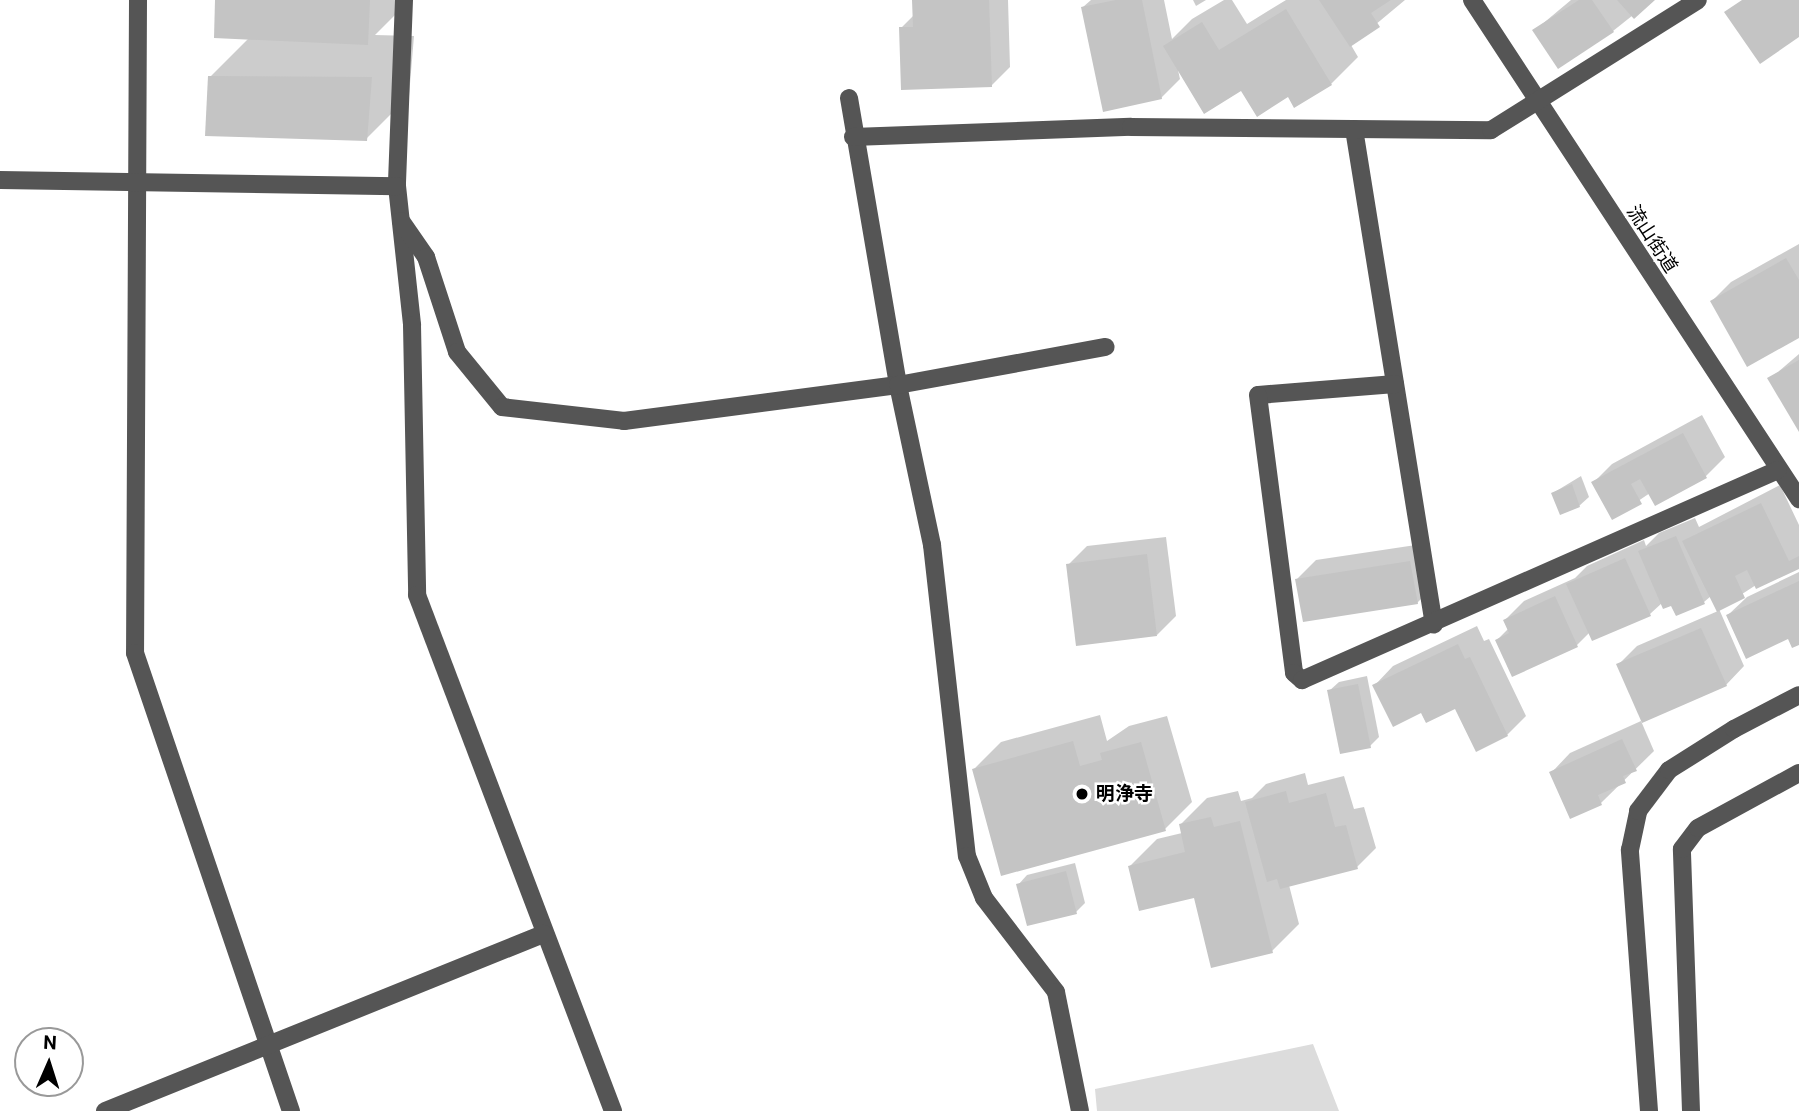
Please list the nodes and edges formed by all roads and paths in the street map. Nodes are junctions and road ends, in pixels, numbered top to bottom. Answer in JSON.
{"nodes":[{"id":1,"x":138,"y":0,"type":"edge"},
{"id":2,"x":404,"y":0,"type":"edge"},
{"id":3,"x":1472,"y":0,"type":"edge"},
{"id":4,"x":1698,"y":0,"type":"edge"},
{"id":5,"x":849,"y":98,"type":"dead end"},
{"id":6,"x":1538,"y":103,"type":"junction"},
{"id":7,"x":1354,"y":129,"type":"junction"},
{"id":8,"x":853,"y":137,"type":"junction"},
{"id":9,"x":0,"y":180,"type":"edge"},
{"id":10,"x":136,"y":184,"type":"junction"},
{"id":11,"x":397,"y":186,"type":"junction"},
{"id":12,"x":401,"y":220,"type":"junction"},
{"id":13,"x":1107,"y":347,"type":"dead end"},
{"id":14,"x":1395,"y":384,"type":"junction"},
{"id":15,"x":898,"y":385,"type":"junction"},
{"id":16,"x":1778,"y":470,"type":"junction"},
{"id":17,"x":1799,"y":499,"type":"edge"},
{"id":18,"x":1434,"y":625,"type":"junction"},
{"id":19,"x":1799,"y":695,"type":"edge"},
{"id":20,"x":1799,"y":773,"type":"edge"},
{"id":21,"x":544,"y":934,"type":"junction"},
{"id":22,"x":268,"y":1046,"type":"junction"},
{"id":23,"x":105,"y":1111,"type":"edge"},
{"id":24,"x":291,"y":1111,"type":"edge"},
{"id":25,"x":613,"y":1111,"type":"edge"},
{"id":26,"x":1080,"y":1111,"type":"edge"},
{"id":27,"x":1648,"y":1111,"type":"edge"},
{"id":28,"x":1691,"y":1111,"type":"edge"}],
"edges":[{"from":1,"to":10,"type":"street"},
{"from":2,"to":11,"type":"street"},
{"from":3,"to":6,"type":"street","name":"流山街道"},
{"from":4,"to":6,"type":"street"},
{"from":5,"to":8,"type":"street"},
{"from":6,"to":7,"type":"street"},
{"from":6,"to":16,"type":"street","name":"流山街道"},
{"from":7,"to":8,"type":"street"},
{"from":7,"to":14,"type":"street"},
{"from":8,"to":15,"type":"street"},
{"from":9,"to":10,"type":"street"},
{"from":10,"to":11,"type":"street"},
{"from":10,"to":22,"type":"street"},
{"from":11,"to":12,"type":"street"},
{"from":12,"to":15,"type":"street"},
{"from":12,"to":21,"type":"street"},
{"from":13,"to":15,"type":"street"},
{"from":14,"to":18,"type":"street"},
{"from":14,"to":18,"type":"street"},
{"from":15,"to":26,"type":"street"},
{"from":16,"to":17,"type":"street","name":"流山街道"},
{"from":16,"to":18,"type":"street"},
{"from":19,"to":27,"type":"street"},
{"from":20,"to":28,"type":"street"},
{"from":21,"to":22,"type":"street"},
{"from":21,"to":25,"type":"street"},
{"from":22,"to":23,"type":"street"},
{"from":22,"to":24,"type":"street"}]}
